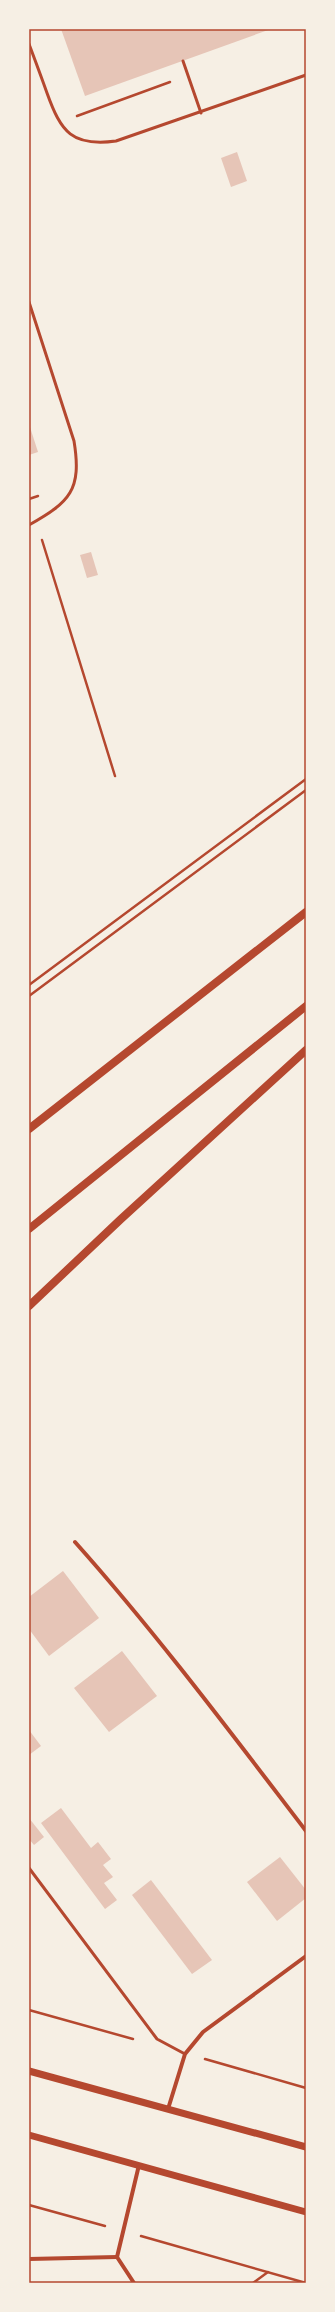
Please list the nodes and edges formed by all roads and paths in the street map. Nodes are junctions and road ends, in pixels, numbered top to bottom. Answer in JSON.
{"nodes":[{"id":1,"x":29,"y":44,"type":"edge"},
{"id":2,"x":183,"y":61,"type":"dead end"},
{"id":3,"x":306,"y":75,"type":"edge"},
{"id":4,"x":188,"y":76,"type":"junction"},
{"id":5,"x":201,"y":113,"type":"junction"},
{"id":6,"x":57,"y":120,"type":"junction"},
{"id":7,"x":29,"y":302,"type":"edge"},
{"id":8,"x":29,"y":499,"type":"edge"},
{"id":9,"x":36,"y":521,"type":"junction"},
{"id":10,"x":29,"y":525,"type":"edge"},
{"id":11,"x":115,"y":776,"type":"dead end"},
{"id":12,"x":306,"y":779,"type":"edge"},
{"id":13,"x":306,"y":790,"type":"edge"},
{"id":14,"x":306,"y":912,"type":"edge"},
{"id":15,"x":29,"y":985,"type":"edge"},
{"id":16,"x":29,"y":996,"type":"edge"},
{"id":17,"x":306,"y":1006,"type":"edge"},
{"id":18,"x":306,"y":1050,"type":"edge"},
{"id":19,"x":29,"y":1129,"type":"edge"},
{"id":20,"x":29,"y":1229,"type":"edge"},
{"id":21,"x":29,"y":1306,"type":"edge"},
{"id":22,"x":75,"y":1542,"type":"dead end"},
{"id":23,"x":306,"y":1831,"type":"edge"},
{"id":24,"x":29,"y":1868,"type":"edge"},
{"id":25,"x":306,"y":1956,"type":"edge"},
{"id":26,"x":29,"y":2010,"type":"edge"},
{"id":27,"x":140,"y":2041,"type":"dead end"},
{"id":28,"x":185,"y":2054,"type":"junction"},
{"id":29,"x":29,"y":2071,"type":"edge"},
{"id":30,"x":306,"y":2088,"type":"edge"},
{"id":31,"x":168,"y":2109,"type":"junction"},
{"id":32,"x":29,"y":2134,"type":"edge"},
{"id":33,"x":306,"y":2147,"type":"edge"},
{"id":34,"x":139,"y":2165,"type":"junction"},
{"id":35,"x":29,"y":2205,"type":"edge"},
{"id":36,"x":306,"y":2212,"type":"edge"},
{"id":37,"x":124,"y":2232,"type":"junction"},
{"id":38,"x":117,"y":2257,"type":"junction"},
{"id":39,"x":29,"y":2259,"type":"edge"},
{"id":40,"x":268,"y":2272,"type":"junction"},
{"id":41,"x":134,"y":2283,"type":"edge"},
{"id":42,"x":252,"y":2283,"type":"edge"},
{"id":43,"x":306,"y":2283,"type":"edge"}],
"edges":[{"from":1,"to":6,"type":"lane"},
{"from":2,"to":4,"type":"lane"},
{"from":3,"to":5,"type":"lane"},
{"from":4,"to":5,"type":"lane"},
{"from":4,"to":6,"type":"path"},
{"from":5,"to":6,"type":"lane"},
{"from":7,"to":9,"type":"lane"},
{"from":8,"to":9,"type":"path"},
{"from":9,"to":10,"type":"lane"},
{"from":9,"to":11,"type":"path"},
{"from":12,"to":15,"type":"path"},
{"from":13,"to":16,"type":"path"},
{"from":14,"to":19,"type":"main road"},
{"from":17,"to":20,"type":"main road"},
{"from":18,"to":21,"type":"main road"},
{"from":22,"to":23,"type":"street"},
{"from":24,"to":28,"type":"lane"},
{"from":25,"to":28,"type":"street"},
{"from":26,"to":27,"type":"path"},
{"from":28,"to":30,"type":"path"},
{"from":28,"to":31,"type":"street"},
{"from":29,"to":31,"type":"street"},
{"from":31,"to":33,"type":"street"},
{"from":32,"to":34,"type":"street"},
{"from":34,"to":36,"type":"street"},
{"from":34,"to":37,"type":"street"},
{"from":35,"to":37,"type":"path"},
{"from":37,"to":38,"type":"street"},
{"from":37,"to":40,"type":"path"},
{"from":38,"to":39,"type":"street"},
{"from":38,"to":41,"type":"street"},
{"from":40,"to":42,"type":"path"},
{"from":40,"to":43,"type":"path"}]}
